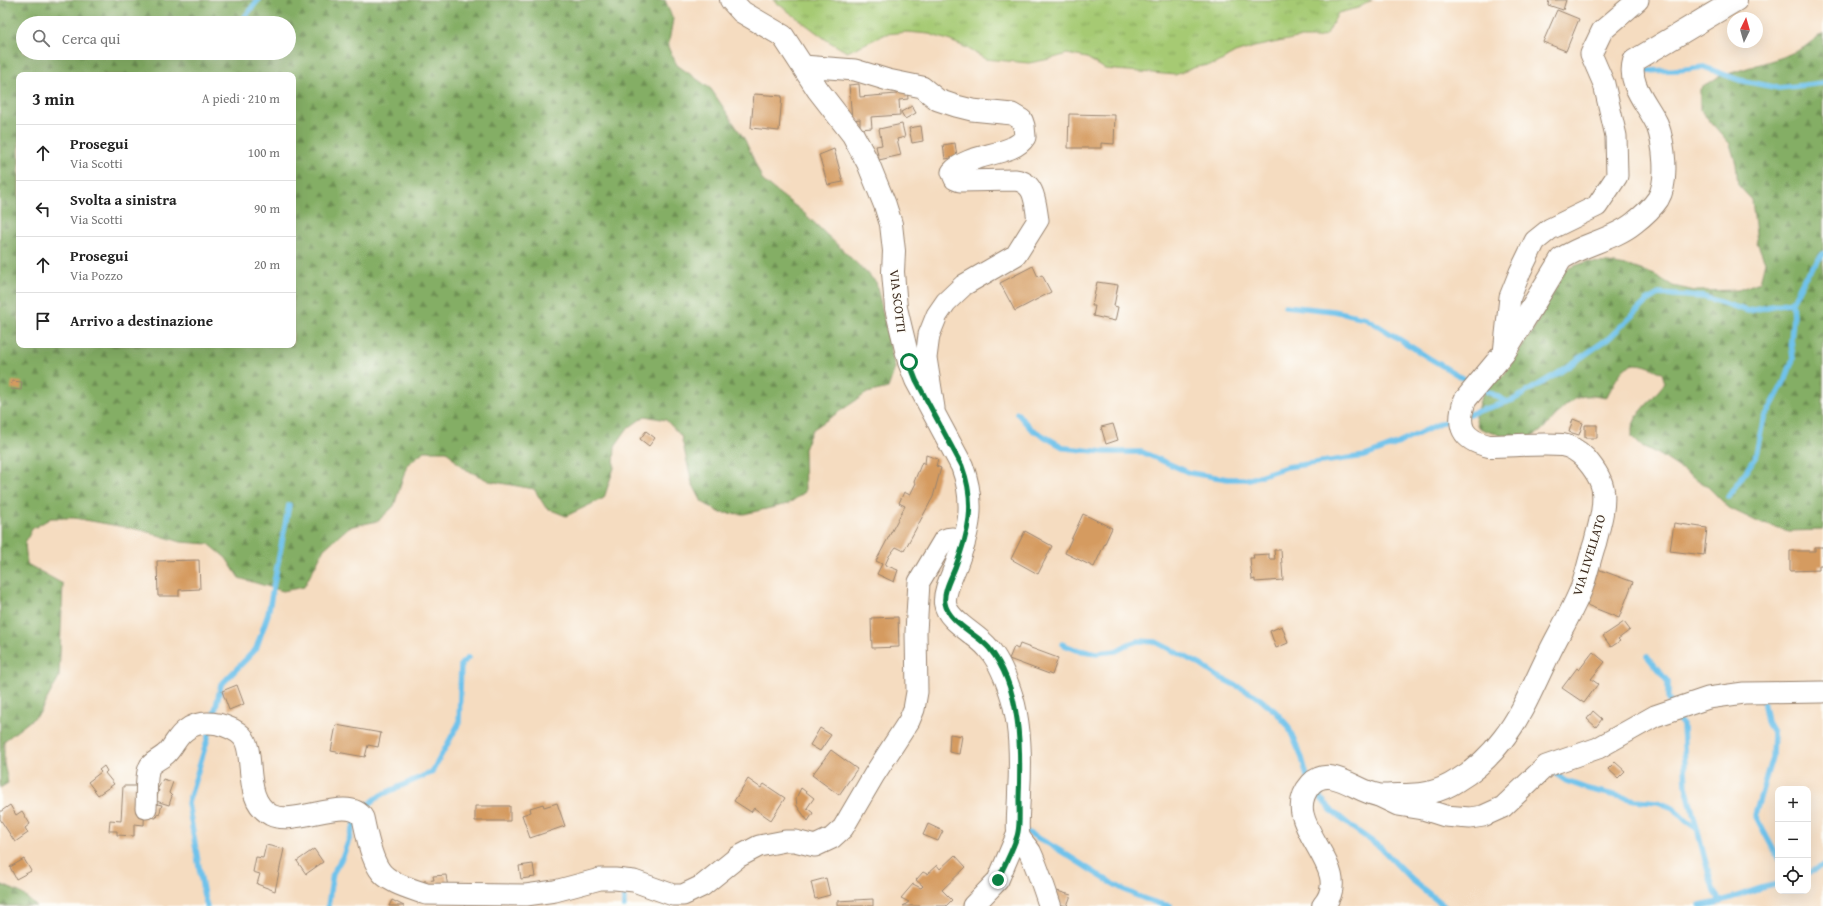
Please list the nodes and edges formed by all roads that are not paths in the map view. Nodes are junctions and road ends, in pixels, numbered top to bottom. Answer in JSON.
{"nodes":[{"id":1,"x":731,"y":0,"type":"edge"},
{"id":2,"x":1638,"y":0,"type":"edge"},
{"id":3,"x":1736,"y":0,"type":"edge"},
{"id":4,"x":803,"y":66,"type":"junction"},
{"id":5,"x":1504,"y":353,"type":"junction"},
{"id":6,"x":936,"y":418,"type":"junction"},
{"id":7,"x":964,"y":545,"type":"junction"},
{"id":8,"x":1823,"y":692,"type":"edge"},
{"id":9,"x":1377,"y":795,"type":"junction"},
{"id":10,"x":146,"y":808,"type":"dead end"},
{"id":11,"x":1018,"y":833,"type":"junction"},
{"id":12,"x":973,"y":906,"type":"edge"},
{"id":13,"x":1050,"y":906,"type":"edge"},
{"id":14,"x":1323,"y":906,"type":"edge"}],
"edges":[{"from":1,"to":4,"type":"main road","name":"VIA SCOTTI"},
{"from":2,"to":5,"type":"street"},
{"from":3,"to":5,"type":"main road","name":"VIA LIVELLATO"},
{"from":4,"to":6,"type":"main road","name":"VIA SCOTTI"},
{"from":4,"to":6,"type":"street"},
{"from":5,"to":9,"type":"main road","name":"VIA LIVELLATO"},
{"from":6,"to":7,"type":"main road","name":"VIA SCOTTI"},
{"from":7,"to":10,"type":"street"},
{"from":7,"to":11,"type":"main road","name":"VIA SCOTTI"},
{"from":8,"to":9,"type":"street"},
{"from":9,"to":14,"type":"main road","name":"VIA LIVELLATO"},
{"from":11,"to":12,"type":"street"},
{"from":11,"to":13,"type":"main road"}]}
